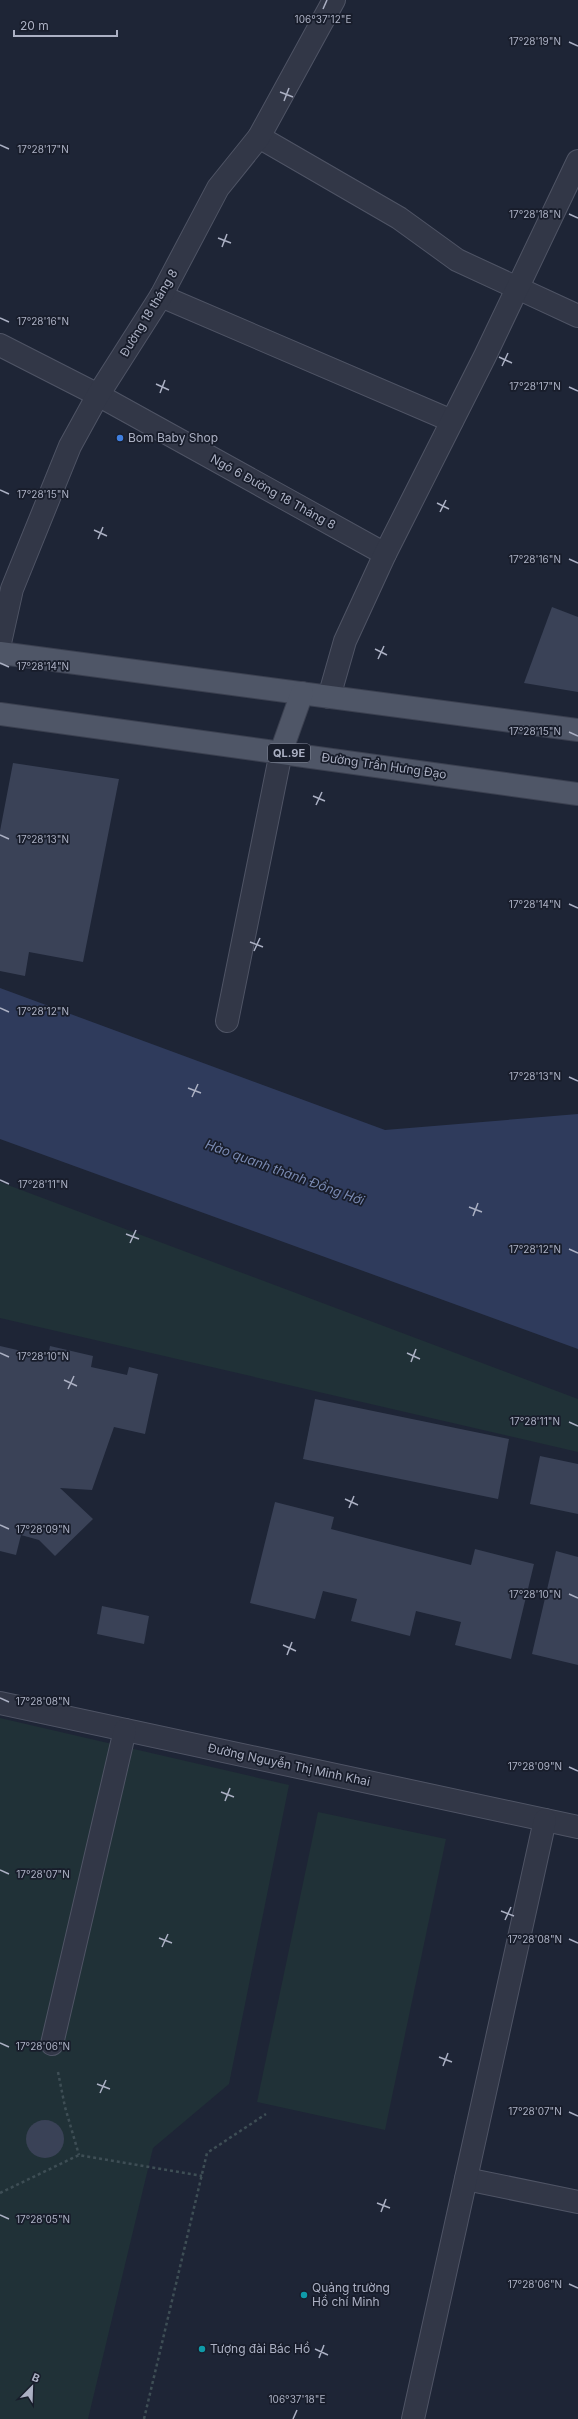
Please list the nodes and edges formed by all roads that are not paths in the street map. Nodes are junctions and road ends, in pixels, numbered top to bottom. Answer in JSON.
{"nodes":[{"id":1,"x":334,"y":0,"type":"edge"},
{"id":2,"x":259,"y":136,"type":"junction"},
{"id":3,"x":578,"y":161,"type":"edge"},
{"id":4,"x":517,"y":290,"type":"junction"},
{"id":5,"x":161,"y":296,"type":"junction"},
{"id":6,"x":578,"y":316,"type":"edge"},
{"id":7,"x":0,"y":345,"type":"edge"},
{"id":8,"x":98,"y":395,"type":"junction"},
{"id":9,"x":452,"y":421,"type":"junction"},
{"id":10,"x":385,"y":554,"type":"junction"},
{"id":11,"x":0,"y":643,"type":"edge"},
{"id":12,"x":0,"y":653,"type":"edge"},
{"id":13,"x":302,"y":693,"type":"junction"},
{"id":14,"x":329,"y":697,"type":"junction"},
{"id":15,"x":0,"y":714,"type":"edge"},
{"id":16,"x":578,"y":730,"type":"edge"},
{"id":17,"x":280,"y":752,"type":"junction"},
{"id":18,"x":578,"y":794,"type":"edge"},
{"id":19,"x":227,"y":1021,"type":"dead end"},
{"id":20,"x":0,"y":1702,"type":"edge"},
{"id":21,"x":125,"y":1730,"type":"junction"},
{"id":22,"x":545,"y":1820,"type":"junction"},
{"id":23,"x":578,"y":1827,"type":"edge"},
{"id":24,"x":52,"y":2044,"type":"road end"},
{"id":25,"x":466,"y":2179,"type":"junction"},
{"id":26,"x":578,"y":2202,"type":"edge"},
{"id":27,"x":413,"y":2419,"type":"edge"}],
"edges":[{"from":1,"to":2,"type":"street","name":"Đường 18 tháng 8"},
{"from":2,"to":4,"type":"street"},
{"from":2,"to":5,"type":"street","name":"Đường 18 tháng 8"},
{"from":3,"to":4,"type":"street"},
{"from":4,"to":6,"type":"street"},
{"from":4,"to":9,"type":"street"},
{"from":5,"to":8,"type":"street","name":"Đường 18 tháng 8"},
{"from":5,"to":9,"type":"street"},
{"from":7,"to":8,"type":"street","name":"Ngõ 6 Đường 18 Tháng 8"},
{"from":8,"to":10,"type":"street","name":"Ngõ 6 Đường 18 Tháng 8"},
{"from":8,"to":11,"type":"street","name":"Đường 18 tháng 8"},
{"from":9,"to":10,"type":"street"},
{"from":10,"to":14,"type":"street"},
{"from":12,"to":13,"type":"main road"},
{"from":13,"to":14,"type":"main road"},
{"from":13,"to":17,"type":"main road"},
{"from":14,"to":16,"type":"main road"},
{"from":15,"to":17,"type":"main road","name":"Đường Trần Hưng Đạo","number":"QL.9E"},
{"from":17,"to":18,"type":"main road","name":"Đường Trần Hưng Đạo","number":"QL.9E"},
{"from":17,"to":19,"type":"street"},
{"from":20,"to":21,"type":"street","name":"Đường Nguyễn Thị Minh Khai"},
{"from":21,"to":22,"type":"street","name":"Đường Nguyễn Thị Minh Khai"},
{"from":21,"to":24,"type":"street"},
{"from":22,"to":23,"type":"street","name":"Đường Nguyễn Thị Minh Khai"},
{"from":22,"to":25,"type":"street"},
{"from":25,"to":26,"type":"street"},
{"from":25,"to":27,"type":"street"}]}
